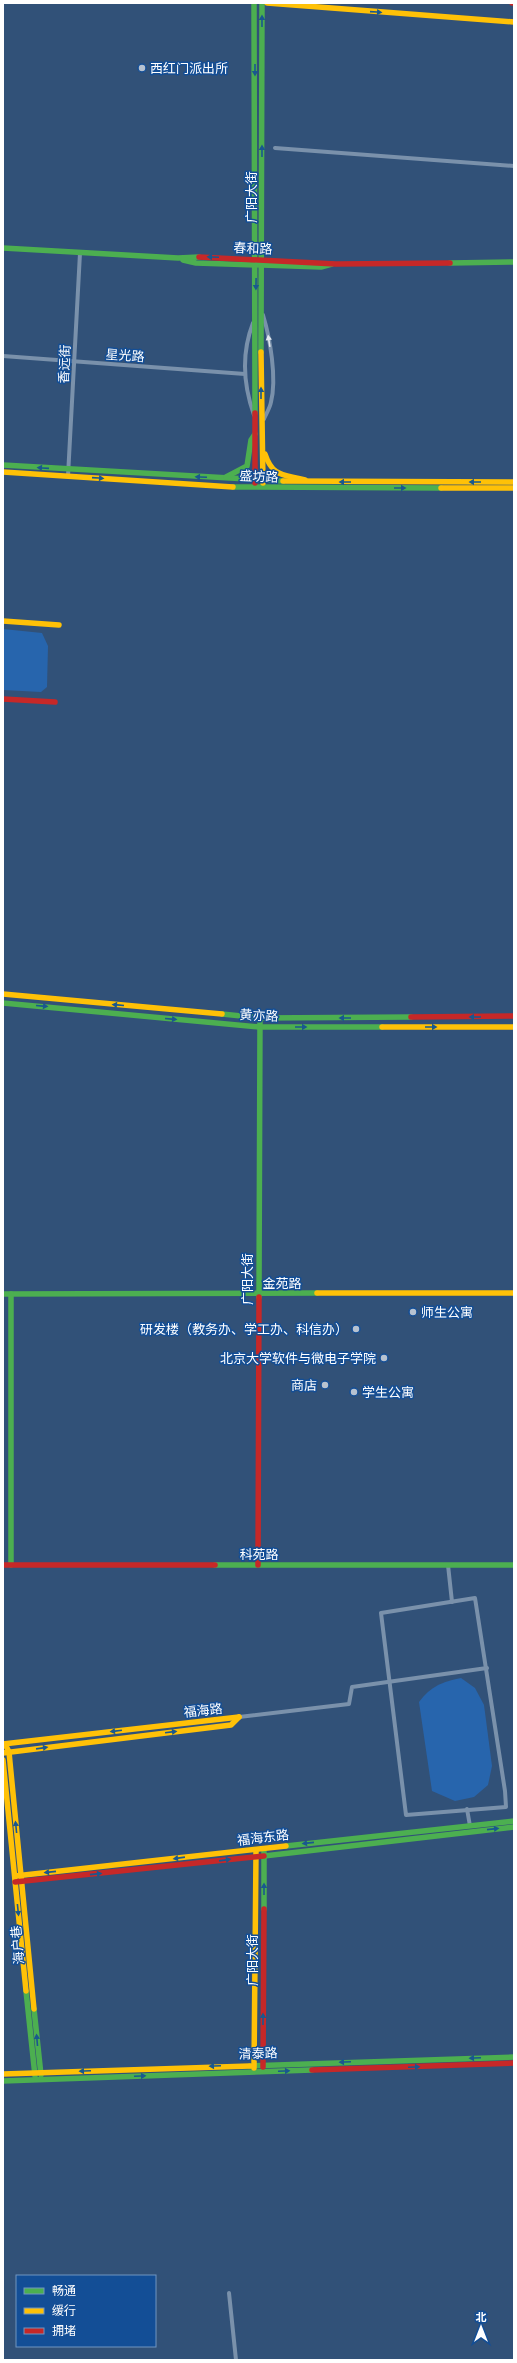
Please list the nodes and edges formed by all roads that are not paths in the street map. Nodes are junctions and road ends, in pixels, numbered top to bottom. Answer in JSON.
{"nodes":[{"id":1,"x":254,"y":3,"type":"edge"},
{"id":2,"x":262,"y":3,"type":"edge"},
{"id":3,"x":267,"y":3,"type":"edge"},
{"id":4,"x":514,"y":22,"type":"edge"},
{"id":5,"x":275,"y":148,"type":"dead end"},
{"id":6,"x":514,"y":166,"type":"edge"},
{"id":7,"x":3,"y":248,"type":"edge"},
{"id":8,"x":80,"y":253,"type":"junction"},
{"id":9,"x":259,"y":262,"type":"junction"},
{"id":10,"x":514,"y":262,"type":"edge"},
{"id":11,"x":503,"y":264,"type":"junction"},
{"id":12,"x":514,"y":266,"type":"edge"},
{"id":13,"x":262,"y":313,"type":"junction"},
{"id":14,"x":255,"y":319,"type":"junction"},
{"id":15,"x":3,"y":356,"type":"edge"},
{"id":16,"x":74,"y":361,"type":"junction"},
{"id":17,"x":245,"y":374,"type":"junction"},
{"id":18,"x":255,"y":420,"type":"junction"},
{"id":19,"x":264,"y":420,"type":"junction"},
{"id":20,"x":255,"y":434,"type":"junction"},
{"id":21,"x":263,"y":446,"type":"junction"},
{"id":22,"x":3,"y":465,"type":"edge"},
{"id":23,"x":3,"y":472,"type":"edge"},
{"id":24,"x":68,"y":473,"type":"junction"},
{"id":25,"x":221,"y":478,"type":"junction"},
{"id":26,"x":255,"y":480,"type":"junction"},
{"id":27,"x":263,"y":481,"type":"junction"},
{"id":28,"x":309,"y":482,"type":"junction"},
{"id":29,"x":514,"y":482,"type":"edge"},
{"id":30,"x":255,"y":488,"type":"junction"},
{"id":31,"x":263,"y":488,"type":"junction"},
{"id":32,"x":514,"y":488,"type":"edge"},
{"id":33,"x":3,"y":621,"type":"edge"},
{"id":34,"x":59,"y":625,"type":"dead end"},
{"id":35,"x":3,"y":699,"type":"edge"},
{"id":36,"x":55,"y":702,"type":"dead end"},
{"id":37,"x":3,"y":994,"type":"edge"},
{"id":38,"x":3,"y":1003,"type":"edge"},
{"id":39,"x":514,"y":1016,"type":"edge"},
{"id":40,"x":260,"y":1018,"type":"junction"},
{"id":41,"x":259,"y":1027,"type":"junction"},
{"id":42,"x":514,"y":1027,"type":"edge"},
{"id":43,"x":514,"y":1293,"type":"edge"},
{"id":44,"x":3,"y":1294,"type":"edge"},
{"id":45,"x":11,"y":1294,"type":"junction"},
{"id":46,"x":258,"y":1294,"type":"junction"},
{"id":47,"x":3,"y":1565,"type":"edge"},
{"id":48,"x":11,"y":1565,"type":"junction"},
{"id":49,"x":258,"y":1565,"type":"junction"},
{"id":50,"x":448,"y":1565,"type":"junction"},
{"id":51,"x":514,"y":1565,"type":"edge"},
{"id":52,"x":452,"y":1602,"type":"junction"},
{"id":53,"x":487,"y":1668,"type":"junction"},
{"id":54,"x":389,"y":1681,"type":"junction"},
{"id":55,"x":238,"y":1717,"type":"junction"},
{"id":56,"x":4,"y":1744,"type":"edge"},
{"id":57,"x":5,"y":1752,"type":"edge"},
{"id":58,"x":3,"y":1760,"type":"edge"},
{"id":59,"x":467,"y":1809,"type":"junction"},
{"id":60,"x":514,"y":1821,"type":"edge"},
{"id":61,"x":470,"y":1826,"type":"junction"},
{"id":62,"x":514,"y":1827,"type":"edge"},
{"id":63,"x":264,"y":1848,"type":"junction"},
{"id":64,"x":256,"y":1849,"type":"junction"},
{"id":65,"x":264,"y":1855,"type":"junction"},
{"id":66,"x":256,"y":1856,"type":"junction"},
{"id":67,"x":18,"y":1879,"type":"junction"},
{"id":68,"x":514,"y":2057,"type":"edge"},
{"id":69,"x":254,"y":2064,"type":"junction"},
{"id":70,"x":263,"y":2064,"type":"junction"},
{"id":71,"x":514,"y":2064,"type":"edge"},
{"id":72,"x":254,"y":2072,"type":"junction"},
{"id":73,"x":264,"y":2072,"type":"junction"},
{"id":74,"x":3,"y":2074,"type":"edge"},
{"id":75,"x":38,"y":2076,"type":"junction"},
{"id":76,"x":3,"y":2081,"type":"edge"},
{"id":77,"x":229,"y":2293,"type":"dead end"},
{"id":78,"x":236,"y":2360,"type":"edge"}],
"edges":[{"from":1,"to":9,"type":"street","name":"广阳大街","one_way":true},
{"from":9,"to":2,"type":"street","name":"广阳大街","one_way":true},
{"from":3,"to":4,"type":"street","one_way":true},
{"from":5,"to":6,"type":"street"},
{"from":7,"to":8,"type":"street"},
{"from":8,"to":9,"type":"street"},
{"from":8,"to":16,"type":"street","name":"香远街"},
{"from":9,"to":11,"type":"street"},
{"from":9,"to":13,"type":"street","name":"广阳大街"},
{"from":9,"to":14,"type":"street","name":"广阳大街","one_way":true},
{"from":10,"to":11,"type":"street"},
{"from":11,"to":12,"type":"street"},
{"from":19,"to":13,"type":"street","name":"广阳大街","one_way":true},
{"from":19,"to":13,"type":"street","one_way":true},
{"from":14,"to":17,"type":"street"},
{"from":14,"to":18,"type":"street","name":"广阳大街"},
{"from":15,"to":16,"type":"street","name":"星光路"},
{"from":16,"to":17,"type":"street","name":"星光路"},
{"from":16,"to":24,"type":"street","name":"香远街"},
{"from":17,"to":18,"type":"street"},
{"from":18,"to":20,"type":"street","name":"广阳大街"},
{"from":19,"to":21,"type":"street","name":"广阳大街"},
{"from":20,"to":25,"type":"street"},
{"from":20,"to":26,"type":"street","name":"广阳大街"},
{"from":21,"to":27,"type":"street","name":"广阳大街"},
{"from":21,"to":28,"type":"street"},
{"from":24,"to":22,"type":"street","name":"盛坊路","one_way":true},
{"from":23,"to":24,"type":"street","name":"盛坊路"},
{"from":25,"to":24,"type":"street","name":"盛坊路","one_way":true},
{"from":24,"to":30,"type":"street","name":"盛坊路","one_way":true},
{"from":25,"to":26,"type":"street","name":"盛坊路"},
{"from":26,"to":27,"type":"street","name":"盛坊路"},
{"from":26,"to":30,"type":"street","name":"广阳大街"},
{"from":27,"to":28,"type":"street","name":"盛坊路"},
{"from":27,"to":31,"type":"street","name":"广阳大街"},
{"from":29,"to":28,"type":"street","name":"盛坊路","one_way":true},
{"from":30,"to":31,"type":"street","name":"盛坊路"},
{"from":31,"to":32,"type":"street","name":"盛坊路","one_way":true},
{"from":33,"to":34,"type":"street"},
{"from":35,"to":36,"type":"street"},
{"from":40,"to":37,"type":"street","name":"黄亦路","one_way":true},
{"from":38,"to":41,"type":"street","name":"黄亦路","one_way":true},
{"from":39,"to":40,"type":"street","name":"黄亦路","one_way":true},
{"from":40,"to":41,"type":"street","name":"广阳大街"},
{"from":41,"to":42,"type":"street","name":"黄亦路","one_way":true},
{"from":41,"to":46,"type":"street","name":"广阳大街"},
{"from":43,"to":46,"type":"street","name":"金苑路"},
{"from":44,"to":45,"type":"street","name":"金苑路"},
{"from":45,"to":46,"type":"street","name":"金苑路"},
{"from":45,"to":48,"type":"street"},
{"from":46,"to":49,"type":"street","name":"广阳大街"},
{"from":47,"to":48,"type":"street","name":"科苑路"},
{"from":48,"to":49,"type":"street","name":"科苑路"},
{"from":49,"to":50,"type":"street","name":"科苑路"},
{"from":50,"to":51,"type":"street","name":"科苑路"},
{"from":50,"to":52,"type":"street"},
{"from":52,"to":53,"type":"street"},
{"from":52,"to":54,"type":"street"},
{"from":53,"to":54,"type":"street"},
{"from":53,"to":59,"type":"street"},
{"from":54,"to":55,"type":"street"},
{"from":54,"to":59,"type":"street"},
{"from":55,"to":56,"type":"street","name":"福海路","one_way":true},
{"from":57,"to":55,"type":"street","name":"福海路","one_way":true},
{"from":56,"to":57,"type":"street","name":"海户巷"},
{"from":67,"to":57,"type":"street","name":"海户巷","one_way":true},
{"from":58,"to":67,"type":"street","name":"海户巷"},
{"from":59,"to":61,"type":"street"},
{"from":60,"to":61,"type":"street","name":"福海东路"},
{"from":61,"to":63,"type":"street","name":"福海东路","one_way":true},
{"from":65,"to":62,"type":"street","name":"福海东路","one_way":true},
{"from":63,"to":64,"type":"street","name":"福海东路"},
{"from":63,"to":65,"type":"street","name":"广阳大街"},
{"from":64,"to":66,"type":"street","name":"广阳大街"},
{"from":64,"to":67,"type":"street","name":"福海东路","one_way":true},
{"from":65,"to":66,"type":"street","name":"福海东路"},
{"from":70,"to":65,"type":"street","name":"广阳大街","one_way":true},
{"from":67,"to":66,"type":"street","name":"福海东路","one_way":true},
{"from":66,"to":69,"type":"street","name":"广阳大街"},
{"from":67,"to":75,"type":"street","name":"海户巷"},
{"from":68,"to":70,"type":"street","name":"清泰路","one_way":true},
{"from":69,"to":70,"type":"street","name":"清泰路"},
{"from":69,"to":72,"type":"street","name":"广阳大街"},
{"from":69,"to":75,"type":"street","name":"清泰路","one_way":true},
{"from":70,"to":73,"type":"street","name":"广阳大街"},
{"from":73,"to":71,"type":"street","name":"清泰路","one_way":true},
{"from":72,"to":73,"type":"street","name":"清泰路"},
{"from":75,"to":72,"type":"street","name":"清泰路","one_way":true},
{"from":74,"to":75,"type":"street","name":"清泰路"},
{"from":75,"to":76,"type":"street","name":"清泰路"},
{"from":77,"to":78,"type":"street"}]}
